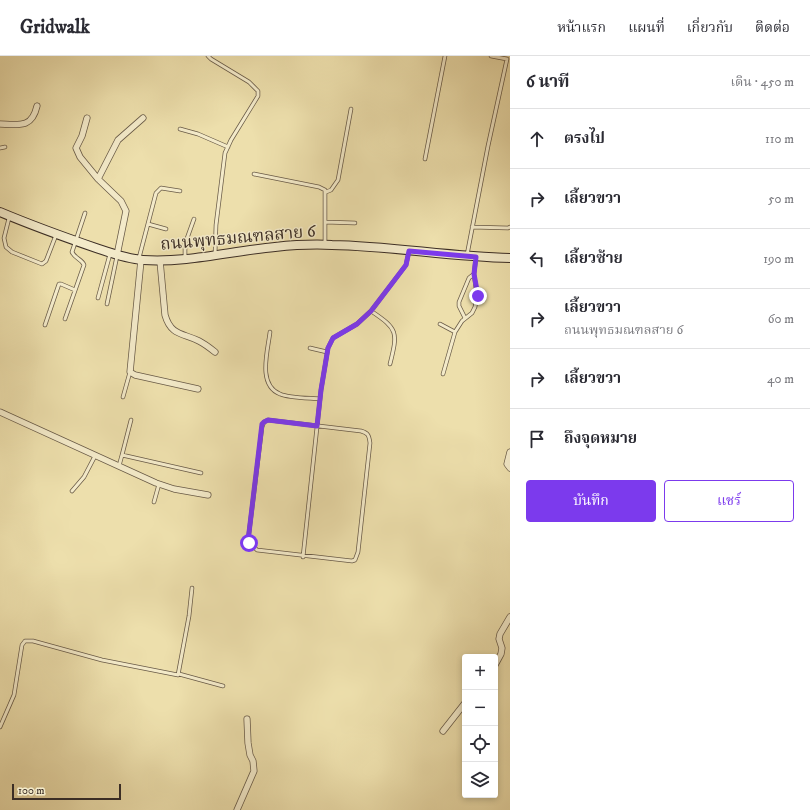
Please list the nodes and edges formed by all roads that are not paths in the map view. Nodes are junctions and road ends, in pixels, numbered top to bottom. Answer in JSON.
{"nodes":[{"id":1,"x":208,"y":56,"type":"edge"},
{"id":2,"x":445,"y":56,"type":"edge"},
{"id":3,"x":491,"y":56,"type":"edge"},
{"id":4,"x":509,"y":60,"type":"edge"},
{"id":5,"x":37,"y":106,"type":"dead end"},
{"id":6,"x":352,"y":109,"type":"dead end"},
{"id":7,"x":87,"y":118,"type":"dead end"},
{"id":8,"x":143,"y":118,"type":"dead end"},
{"id":9,"x":0,"y":124,"type":"edge"},
{"id":10,"x":180,"y":129,"type":"dead end"},
{"id":11,"x":5,"y":147,"type":"dead end"},
{"id":12,"x":228,"y":147,"type":"junction"},
{"id":13,"x":0,"y":148,"type":"edge"},
{"id":14,"x":425,"y":159,"type":"dead end"},
{"id":15,"x":254,"y":174,"type":"dead end"},
{"id":16,"x":98,"y":179,"type":"junction"},
{"id":17,"x":180,"y":191,"type":"dead end"},
{"id":18,"x":326,"y":192,"type":"junction"},
{"id":19,"x":0,"y":213,"type":"edge"},
{"id":20,"x":85,"y":213,"type":"dead end"},
{"id":21,"x":9,"y":216,"type":"junction"},
{"id":22,"x":194,"y":219,"type":"dead end"},
{"id":23,"x":325,"y":222,"type":"junction"},
{"id":24,"x":355,"y":223,"type":"dead end"},
{"id":25,"x":148,"y":224,"type":"junction"},
{"id":26,"x":472,"y":227,"type":"junction"},
{"id":27,"x":510,"y":227,"type":"edge"},
{"id":28,"x":166,"y":229,"type":"dead end"},
{"id":29,"x":56,"y":233,"type":"junction"},
{"id":30,"x":75,"y":241,"type":"junction"},
{"id":31,"x":325,"y":245,"type":"junction"},
{"id":32,"x":409,"y":251,"type":"junction"},
{"id":33,"x":114,"y":254,"type":"junction"},
{"id":34,"x":215,"y":256,"type":"junction"},
{"id":35,"x":467,"y":256,"type":"junction"},
{"id":36,"x":476,"y":257,"type":"junction"},
{"id":37,"x":510,"y":258,"type":"edge"},
{"id":38,"x":184,"y":259,"type":"junction"},
{"id":39,"x":140,"y":260,"type":"junction"},
{"id":40,"x":163,"y":261,"type":"junction"},
{"id":41,"x":474,"y":274,"type":"junction"},
{"id":42,"x":75,"y":290,"type":"junction"},
{"id":43,"x":98,"y":298,"type":"dead end"},
{"id":44,"x":107,"y":304,"type":"dead end"},
{"id":45,"x":371,"y":311,"type":"junction"},
{"id":46,"x":465,"y":318,"type":"junction"},
{"id":47,"x":65,"y":319,"type":"dead end"},
{"id":48,"x":440,"y":324,"type":"dead end"},
{"id":49,"x":45,"y":325,"type":"dead end"},
{"id":50,"x":270,"y":332,"type":"dead end"},
{"id":51,"x":455,"y":332,"type":"junction"},
{"id":52,"x":310,"y":348,"type":"dead end"},
{"id":53,"x":215,"y":352,"type":"dead end"},
{"id":54,"x":327,"y":352,"type":"junction"},
{"id":55,"x":390,"y":364,"type":"dead end"},
{"id":56,"x":130,"y":372,"type":"junction"},
{"id":57,"x":442,"y":374,"type":"dead end"},
{"id":58,"x":198,"y":389,"type":"dead end"},
{"id":59,"x":123,"y":397,"type":"dead end"},
{"id":60,"x":320,"y":399,"type":"junction"},
{"id":61,"x":0,"y":412,"type":"edge"},
{"id":62,"x":131,"y":420,"type":"dead end"},
{"id":63,"x":317,"y":426,"type":"junction"},
{"id":64,"x":510,"y":452,"type":"edge"},
{"id":65,"x":122,"y":454,"type":"junction"},
{"id":66,"x":96,"y":456,"type":"junction"},
{"id":67,"x":119,"y":466,"type":"junction"},
{"id":68,"x":510,"y":468,"type":"edge"},
{"id":69,"x":201,"y":473,"type":"dead end"},
{"id":70,"x":159,"y":484,"type":"junction"},
{"id":71,"x":72,"y":491,"type":"dead end"},
{"id":72,"x":208,"y":495,"type":"dead end"},
{"id":73,"x":154,"y":502,"type":"dead end"},
{"id":74,"x":303,"y":557,"type":"junction"},
{"id":75,"x":192,"y":588,"type":"dead end"},
{"id":76,"x":510,"y":617,"type":"edge"},
{"id":77,"x":508,"y":626,"type":"edge"},
{"id":78,"x":498,"y":660,"type":"edge"},
{"id":79,"x":178,"y":674,"type":"junction"},
{"id":80,"x":223,"y":686,"type":"dead end"},
{"id":81,"x":462,"y":707,"type":"edge"},
{"id":82,"x":247,"y":719,"type":"dead end"},
{"id":83,"x":0,"y":727,"type":"edge"},
{"id":84,"x":443,"y":731,"type":"dead end"},
{"id":85,"x":237,"y":810,"type":"edge"}],
"edges":[{"from":1,"to":12,"type":"lane"},
{"from":2,"to":14,"type":"lane"},
{"from":3,"to":4,"type":"lane"},
{"from":4,"to":26,"type":"lane"},
{"from":5,"to":9,"type":"street"},
{"from":6,"to":18,"type":"lane"},
{"from":7,"to":16,"type":"street"},
{"from":8,"to":16,"type":"street"},
{"from":10,"to":12,"type":"lane"},
{"from":11,"to":13,"type":"lane"},
{"from":12,"to":34,"type":"lane"},
{"from":15,"to":18,"type":"lane"},
{"from":16,"to":33,"type":"street"},
{"from":17,"to":25,"type":"lane"},
{"from":18,"to":23,"type":"lane"},
{"from":19,"to":21,"type":"main road","name":"ถนนพุทธมณฑลสาย 6"},
{"from":20,"to":30,"type":"lane"},
{"from":21,"to":29,"type":"main road","name":"ถนนพุทธมณฑลสาย 6"},
{"from":21,"to":29,"type":"lane"},
{"from":22,"to":38,"type":"lane"},
{"from":23,"to":24,"type":"lane"},
{"from":23,"to":31,"type":"lane"},
{"from":25,"to":28,"type":"lane"},
{"from":25,"to":39,"type":"lane"},
{"from":26,"to":27,"type":"lane"},
{"from":26,"to":35,"type":"lane"},
{"from":29,"to":30,"type":"main road","name":"ถนนพุทธมณฑลสาย 6"},
{"from":30,"to":33,"type":"main road","name":"ถนนพุทธมณฑลสาย 6"},
{"from":30,"to":42,"type":"lane"},
{"from":31,"to":32,"type":"main road","name":"ถนนพุทธมณฑลสาย 6"},
{"from":31,"to":34,"type":"main road","name":"ถนนพุทธมณฑลสาย 6"},
{"from":32,"to":35,"type":"main road","name":"ถนนพุทธมณฑลสาย 6"},
{"from":32,"to":45,"type":"lane"},
{"from":33,"to":39,"type":"main road","name":"ถนนพุทธมณฑลสาย 6"},
{"from":33,"to":43,"type":"lane"},
{"from":33,"to":44,"type":"lane"},
{"from":34,"to":38,"type":"main road","name":"ถนนพุทธมณฑลสาย 6"},
{"from":35,"to":36,"type":"main road","name":"ถนนพุทธมณฑลสาย 6"},
{"from":36,"to":37,"type":"main road","name":"ถนนพุทธมณฑลสาย 6"},
{"from":36,"to":41,"type":"lane"},
{"from":38,"to":40,"type":"main road","name":"ถนนพุทธมณฑลสาย 6"},
{"from":39,"to":40,"type":"main road","name":"ถนนพุทธมณฑลสาย 6"},
{"from":39,"to":56,"type":"street"},
{"from":40,"to":53,"type":"street"},
{"from":41,"to":46,"type":"lane"},
{"from":41,"to":46,"type":"lane"},
{"from":42,"to":47,"type":"lane"},
{"from":42,"to":49,"type":"lane"},
{"from":45,"to":54,"type":"lane"},
{"from":45,"to":55,"type":"lane"},
{"from":46,"to":51,"type":"lane"},
{"from":48,"to":51,"type":"lane"},
{"from":50,"to":60,"type":"lane"},
{"from":51,"to":57,"type":"lane"},
{"from":52,"to":54,"type":"lane"},
{"from":54,"to":60,"type":"lane"},
{"from":56,"to":58,"type":"street"},
{"from":56,"to":59,"type":"lane"},
{"from":60,"to":63,"type":"lane"},
{"from":61,"to":66,"type":"street"},
{"from":62,"to":65,"type":"lane"},
{"from":63,"to":74,"type":"lane"},
{"from":63,"to":74,"type":"lane"},
{"from":63,"to":74,"type":"lane"},
{"from":64,"to":68,"type":"street"},
{"from":65,"to":67,"type":"lane"},
{"from":65,"to":69,"type":"lane"},
{"from":66,"to":67,"type":"street"},
{"from":66,"to":71,"type":"lane"},
{"from":67,"to":70,"type":"street"},
{"from":70,"to":72,"type":"street"},
{"from":70,"to":73,"type":"lane"},
{"from":75,"to":79,"type":"lane"},
{"from":76,"to":77,"type":"street"},
{"from":77,"to":78,"type":"street"},
{"from":79,"to":80,"type":"lane"},
{"from":79,"to":83,"type":"lane"},
{"from":81,"to":84,"type":"street"},
{"from":82,"to":85,"type":"street"}]}
